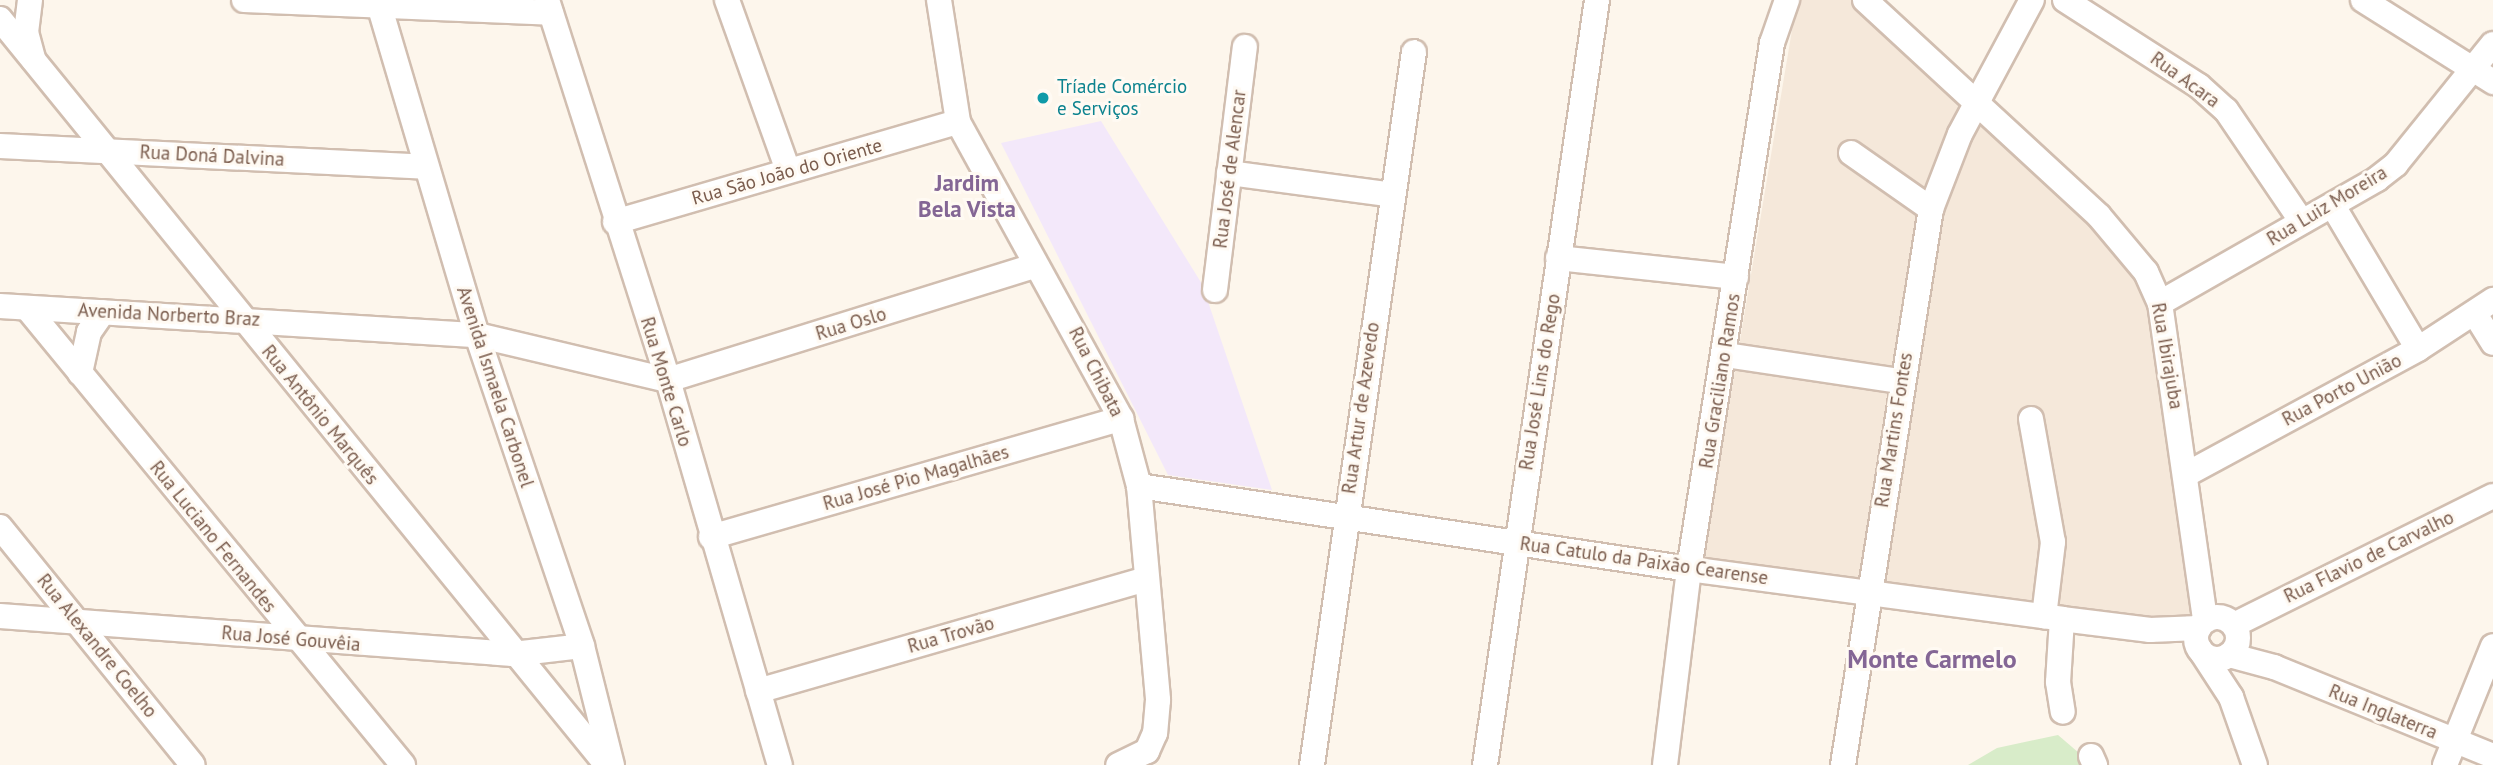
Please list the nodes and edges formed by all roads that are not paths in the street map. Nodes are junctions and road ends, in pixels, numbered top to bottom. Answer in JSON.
{"nodes":[{"id":1,"x":30,"y":0,"type":"edge"},
{"id":2,"x":244,"y":0,"type":"edge"},
{"id":3,"x":727,"y":0,"type":"edge"},
{"id":4,"x":939,"y":0,"type":"edge"},
{"id":5,"x":1597,"y":0,"type":"edge"},
{"id":6,"x":1787,"y":0,"type":"edge"},
{"id":7,"x":1865,"y":0,"type":"edge"},
{"id":8,"x":2032,"y":0,"type":"edge"},
{"id":9,"x":2065,"y":0,"type":"edge"},
{"id":10,"x":2363,"y":0,"type":"edge"},
{"id":11,"x":549,"y":7,"type":"edge"},
{"id":12,"x":380,"y":8,"type":"junction"},
{"id":13,"x":0,"y":19,"type":"edge"},
{"id":14,"x":2493,"y":44,"type":"edge"},
{"id":15,"x":1245,"y":47,"type":"dead end"},
{"id":16,"x":1414,"y":52,"type":"dead end"},
{"id":17,"x":34,"y":63,"type":"junction"},
{"id":18,"x":2484,"y":76,"type":"edge"},
{"id":19,"x":1977,"y":103,"type":"junction"},
{"id":20,"x":958,"y":122,"type":"junction"},
{"id":21,"x":0,"y":146,"type":"edge"},
{"id":22,"x":104,"y":150,"type":"junction"},
{"id":23,"x":1851,"y":153,"type":"dead end"},
{"id":24,"x":425,"y":167,"type":"junction"},
{"id":25,"x":788,"y":170,"type":"junction"},
{"id":26,"x":1229,"y":173,"type":"junction"},
{"id":27,"x":1393,"y":195,"type":"junction"},
{"id":28,"x":2333,"y":205,"type":"junction"},
{"id":29,"x":1931,"y":209,"type":"junction"},
{"id":30,"x":615,"y":222,"type":"junction"},
{"id":31,"x":2302,"y":222,"type":"junction"},
{"id":32,"x":1558,"y":258,"type":"junction"},
{"id":33,"x":1034,"y":266,"type":"junction"},
{"id":34,"x":1736,"y":277,"type":"junction"},
{"id":35,"x":1214,"y":290,"type":"dead end"},
{"id":36,"x":2160,"y":303,"type":"junction"},
{"id":37,"x":0,"y":306,"type":"edge"},
{"id":38,"x":2484,"y":307,"type":"edge"},
{"id":39,"x":27,"y":308,"type":"junction"},
{"id":40,"x":103,"y":312,"type":"junction"},
{"id":41,"x":243,"y":319,"type":"junction"},
{"id":42,"x":477,"y":335,"type":"junction"},
{"id":43,"x":2493,"y":343,"type":"edge"},
{"id":44,"x":2418,"y":349,"type":"junction"},
{"id":45,"x":1725,"y":355,"type":"junction"},
{"id":46,"x":79,"y":373,"type":"junction"},
{"id":47,"x":668,"y":380,"type":"junction"},
{"id":48,"x":1900,"y":381,"type":"junction"},
{"id":49,"x":1121,"y":419,"type":"junction"},
{"id":50,"x":2031,"y":419,"type":"dead end"},
{"id":51,"x":2187,"y":474,"type":"junction"},
{"id":52,"x":1139,"y":486,"type":"junction"},
{"id":53,"x":2493,"y":496,"type":"edge"},
{"id":54,"x":1345,"y":517,"type":"junction"},
{"id":55,"x":0,"y":527,"type":"edge"},
{"id":56,"x":711,"y":537,"type":"junction"},
{"id":57,"x":1516,"y":543,"type":"junction"},
{"id":58,"x":1689,"y":569,"type":"junction"},
{"id":59,"x":1144,"y":579,"type":"junction"},
{"id":60,"x":1870,"y":591,"type":"junction"},
{"id":61,"x":0,"y":615,"type":"edge"},
{"id":62,"x":2053,"y":617,"type":"junction"},
{"id":63,"x":74,"y":618,"type":"junction"},
{"id":64,"x":2220,"y":634,"type":"junction"},
{"id":65,"x":298,"y":641,"type":"junction"},
{"id":66,"x":582,"y":646,"type":"junction"},
{"id":67,"x":2493,"y":646,"type":"edge"},
{"id":68,"x":513,"y":654,"type":"junction"},
{"id":69,"x":758,"y":691,"type":"junction"},
{"id":70,"x":2063,"y":712,"type":"dead end"},
{"id":71,"x":2455,"y":741,"type":"junction"},
{"id":72,"x":2493,"y":756,"type":"edge"},
{"id":73,"x":1125,"y":763,"type":"edge"},
{"id":74,"x":193,"y":765,"type":"edge"},
{"id":75,"x":403,"y":765,"type":"edge"},
{"id":76,"x":607,"y":765,"type":"edge"},
{"id":77,"x":612,"y":765,"type":"edge"},
{"id":78,"x":780,"y":765,"type":"edge"},
{"id":79,"x":1312,"y":765,"type":"edge"},
{"id":80,"x":1485,"y":765,"type":"edge"},
{"id":81,"x":1665,"y":765,"type":"edge"},
{"id":82,"x":1843,"y":765,"type":"edge"},
{"id":83,"x":2255,"y":765,"type":"edge"},
{"id":84,"x":2445,"y":765,"type":"edge"}],
"edges":[{"from":1,"to":17,"type":"street","name":"Rua Antônio Marquês"},
{"from":2,"to":12,"type":"street"},
{"from":3,"to":25,"type":"street"},
{"from":4,"to":20,"type":"street","name":"Rua Chibata"},
{"from":5,"to":32,"type":"street","name":"Rua José Lins do Rego"},
{"from":6,"to":34,"type":"street","name":"Rua Graciliano Ramos"},
{"from":7,"to":19,"type":"street","name":"Rua Ibirajuba"},
{"from":8,"to":19,"type":"street","name":"Rua Martins Fontes"},
{"from":9,"to":31,"type":"street","name":"Rua Acara"},
{"from":10,"to":18,"type":"street"},
{"from":11,"to":12,"type":"street"},
{"from":11,"to":30,"type":"street","name":"Rua Monte Carlo"},
{"from":12,"to":24,"type":"street","name":"Avenida Ismaela Carbonel"},
{"from":13,"to":17,"type":"street","name":"Rua Antônio Marquês"},
{"from":14,"to":18,"type":"street","name":"Rua Luiz Moreira"},
{"from":15,"to":26,"type":"street","name":"Rua José de Alencar"},
{"from":16,"to":27,"type":"street","name":"Rua Artur de Azevedo"},
{"from":17,"to":22,"type":"street","name":"Rua Antônio Marquês"},
{"from":18,"to":28,"type":"street","name":"Rua Luiz Moreira"},
{"from":19,"to":29,"type":"street","name":"Rua Martins Fontes"},
{"from":19,"to":36,"type":"street","name":"Rua Ibirajuba"},
{"from":20,"to":25,"type":"street","name":"Rua São João do Oriente"},
{"from":20,"to":33,"type":"street","name":"Rua Chibata"},
{"from":21,"to":22,"type":"street","name":"Rua Doná Dalvina"},
{"from":22,"to":24,"type":"street","name":"Rua Doná Dalvina"},
{"from":22,"to":41,"type":"street","name":"Rua Antônio Marquês"},
{"from":23,"to":29,"type":"street"},
{"from":24,"to":42,"type":"street","name":"Avenida Ismaela Carbonel"},
{"from":25,"to":30,"type":"street","name":"Rua São João do Oriente"},
{"from":26,"to":27,"type":"street"},
{"from":26,"to":35,"type":"street","name":"Rua José de Alencar"},
{"from":27,"to":54,"type":"street","name":"Rua Artur de Azevedo"},
{"from":28,"to":31,"type":"street","name":"Rua Luiz Moreira"},
{"from":28,"to":44,"type":"street"},
{"from":29,"to":48,"type":"street","name":"Rua Martins Fontes"},
{"from":30,"to":47,"type":"street","name":"Rua Monte Carlo"},
{"from":31,"to":36,"type":"street","name":"Rua Luiz Moreira"},
{"from":32,"to":34,"type":"street"},
{"from":32,"to":57,"type":"street","name":"Rua José Lins do Rego"},
{"from":33,"to":47,"type":"street","name":"Rua Oslo"},
{"from":33,"to":49,"type":"street","name":"Rua Chibata"},
{"from":34,"to":45,"type":"street","name":"Rua Graciliano Ramos"},
{"from":36,"to":51,"type":"street","name":"Rua Ibirajuba"},
{"from":37,"to":39,"type":"street","name":"Avenida Norberto Braz"},
{"from":38,"to":43,"type":"street"},
{"from":38,"to":44,"type":"street","name":"Rua Porto União"},
{"from":39,"to":40,"type":"street","name":"Avenida Norberto Braz"},
{"from":39,"to":46,"type":"street","name":"Rua Luciano Fernandes"},
{"from":40,"to":41,"type":"street","name":"Avenida Norberto Braz"},
{"from":40,"to":46,"type":"street"},
{"from":41,"to":42,"type":"street","name":"Avenida Norberto Braz"},
{"from":41,"to":68,"type":"street","name":"Rua Antônio Marquês"},
{"from":42,"to":47,"type":"street","name":"Avenida Norberto Braz"},
{"from":42,"to":66,"type":"street","name":"Avenida Ismaela Carbonel"},
{"from":44,"to":51,"type":"street","name":"Rua Porto União"},
{"from":45,"to":48,"type":"street"},
{"from":45,"to":58,"type":"street","name":"Rua Graciliano Ramos"},
{"from":46,"to":65,"type":"street","name":"Rua Luciano Fernandes"},
{"from":47,"to":56,"type":"street","name":"Rua Monte Carlo"},
{"from":48,"to":60,"type":"street","name":"Rua Martins Fontes"},
{"from":49,"to":52,"type":"street","name":"Rua Chibata"},
{"from":49,"to":56,"type":"street","name":"Rua José Pio Magalhães"},
{"from":50,"to":62,"type":"street"},
{"from":51,"to":64,"type":"street","name":"Rua Ibirajuba"},
{"from":52,"to":54,"type":"street","name":"Rua Catulo da Paixão Cearense"},
{"from":52,"to":59,"type":"street","name":"Rua Chibata"},
{"from":53,"to":64,"type":"street","name":"Rua Flavio de Carvalho"},
{"from":54,"to":57,"type":"street","name":"Rua Catulo da Paixão Cearense"},
{"from":54,"to":79,"type":"street","name":"Rua Artur de Azevedo"},
{"from":55,"to":63,"type":"street","name":"Rua Alexandre Coelho"},
{"from":56,"to":69,"type":"street","name":"Rua Monte Carlo"},
{"from":57,"to":58,"type":"street","name":"Rua Catulo da Paixão Cearense"},
{"from":57,"to":80,"type":"street","name":"Rua José Lins do Rego"},
{"from":58,"to":60,"type":"street","name":"Rua Catulo da Paixão Cearense"},
{"from":58,"to":81,"type":"street","name":"Rua Graciliano Ramos"},
{"from":59,"to":69,"type":"street","name":"Rua Trovão"},
{"from":59,"to":73,"type":"street","name":"Rua Chibata"},
{"from":60,"to":62,"type":"street","name":"Rua Catulo da Paixão Cearense"},
{"from":60,"to":82,"type":"street","name":"Rua Martins Fontes"},
{"from":61,"to":63,"type":"street","name":"Rua José Gouvêia"},
{"from":62,"to":64,"type":"street","name":"Rua Catulo da Paixão Cearense"},
{"from":62,"to":70,"type":"street"},
{"from":63,"to":65,"type":"street","name":"Rua José Gouvêia"},
{"from":63,"to":74,"type":"street","name":"Rua Alexandre Coelho"},
{"from":64,"to":71,"type":"street","name":"Rua Inglaterra"},
{"from":64,"to":83,"type":"street","name":"Rua Ibirajuba"},
{"from":65,"to":68,"type":"street","name":"Rua José Gouvêia"},
{"from":65,"to":75,"type":"street","name":"Rua Luciano Fernandes"},
{"from":66,"to":68,"type":"street","name":"Rua José Gouvêia"},
{"from":66,"to":77,"type":"street","name":"Avenida Ismaela Carbonel"},
{"from":67,"to":71,"type":"street"},
{"from":68,"to":76,"type":"street","name":"Rua Antônio Marquês"},
{"from":69,"to":78,"type":"street","name":"Rua Monte Carlo"},
{"from":71,"to":72,"type":"street","name":"Rua Inglaterra"},
{"from":71,"to":84,"type":"street"}]}
